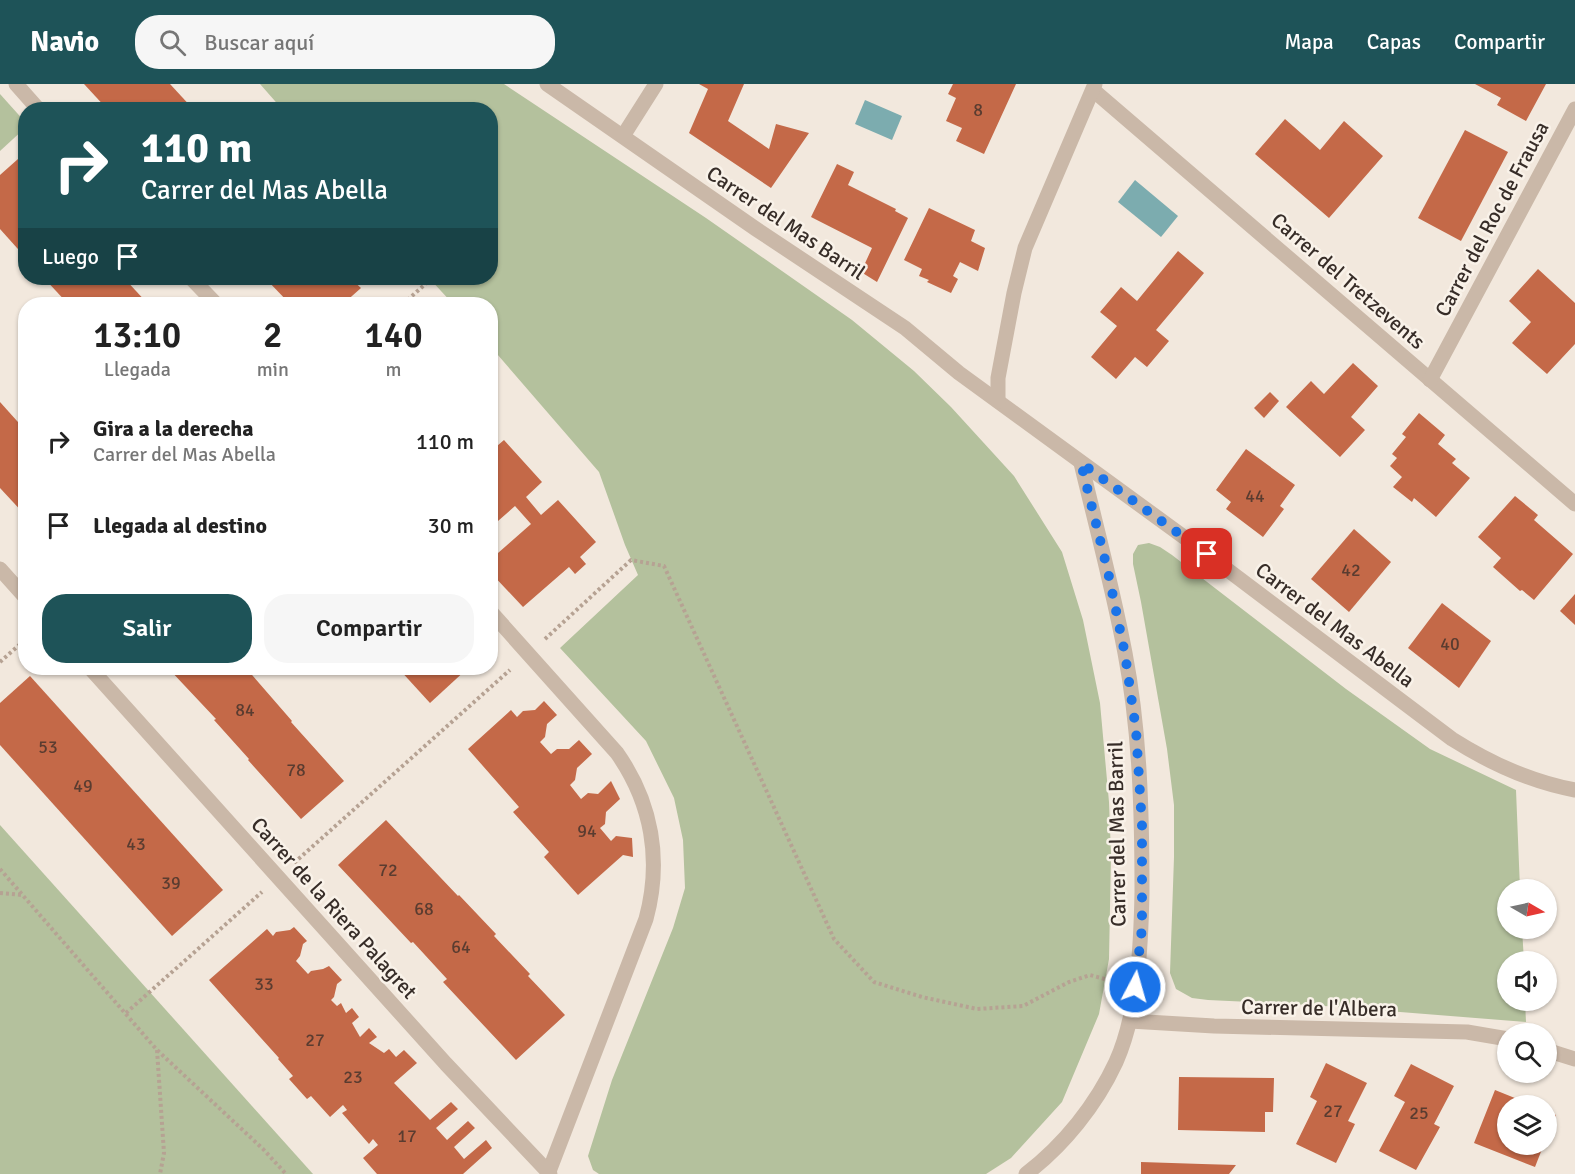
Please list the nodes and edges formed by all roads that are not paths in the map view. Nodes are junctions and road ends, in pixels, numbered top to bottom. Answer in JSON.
{"nodes":[{"id":1,"x":16,"y":84,"type":"edge"},
{"id":2,"x":547,"y":84,"type":"edge"},
{"id":3,"x":656,"y":84,"type":"edge"},
{"id":4,"x":1094,"y":87,"type":"edge"},
{"id":5,"x":32,"y":102,"type":"edge"},
{"id":6,"x":1575,"y":110,"type":"edge"},
{"id":7,"x":623,"y":136,"type":"junction"},
{"id":8,"x":198,"y":285,"type":"edge"},
{"id":9,"x":209,"y":297,"type":"edge"},
{"id":10,"x":1430,"y":380,"type":"junction"},
{"id":11,"x":998,"y":401,"type":"junction"},
{"id":12,"x":1081,"y":463,"type":"junction"},
{"id":13,"x":1575,"y":504,"type":"edge"},
{"id":14,"x":0,"y":569,"type":"edge"},
{"id":15,"x":18,"y":589,"type":"edge"},
{"id":16,"x":498,"y":620,"type":"edge"},
{"id":17,"x":96,"y":675,"type":"edge"},
{"id":18,"x":1575,"y":789,"type":"edge"},
{"id":19,"x":1130,"y":1021,"type":"junction"},
{"id":20,"x":1497,"y":1037,"type":"edge"},
{"id":21,"x":1557,"y":1053,"type":"edge"},
{"id":22,"x":1575,"y":1059,"type":"edge"},
{"id":23,"x":549,"y":1174,"type":"edge"},
{"id":24,"x":1026,"y":1174,"type":"edge"}],
"edges":[{"from":1,"to":5,"type":"street"},
{"from":2,"to":7,"type":"street","name":"Carrer del Mas Barril"},
{"from":3,"to":7,"type":"street"},
{"from":4,"to":10,"type":"street","name":"Carrer del Tretzevents"},
{"from":4,"to":11,"type":"street"},
{"from":6,"to":10,"type":"street","name":"Carrer del Roc de Frausa"},
{"from":7,"to":11,"type":"street","name":"Carrer del Mas Barril"},
{"from":8,"to":9,"type":"street"},
{"from":10,"to":13,"type":"street","name":"Carrer del Tretzevents"},
{"from":11,"to":12,"type":"street","name":"Carrer del Mas Abella"},
{"from":12,"to":18,"type":"street","name":"Carrer del Mas Abella"},
{"from":12,"to":19,"type":"street","name":"Carrer del Mas Barril"},
{"from":14,"to":15,"type":"street"},
{"from":16,"to":23,"type":"street"},
{"from":17,"to":23,"type":"street","name":"Carrer de la Riera Palagret"},
{"from":19,"to":20,"type":"street","name":"Carrer de l'Albera"},
{"from":19,"to":24,"type":"street","name":"Carrer del Mas Barril"},
{"from":21,"to":22,"type":"street"}]}
